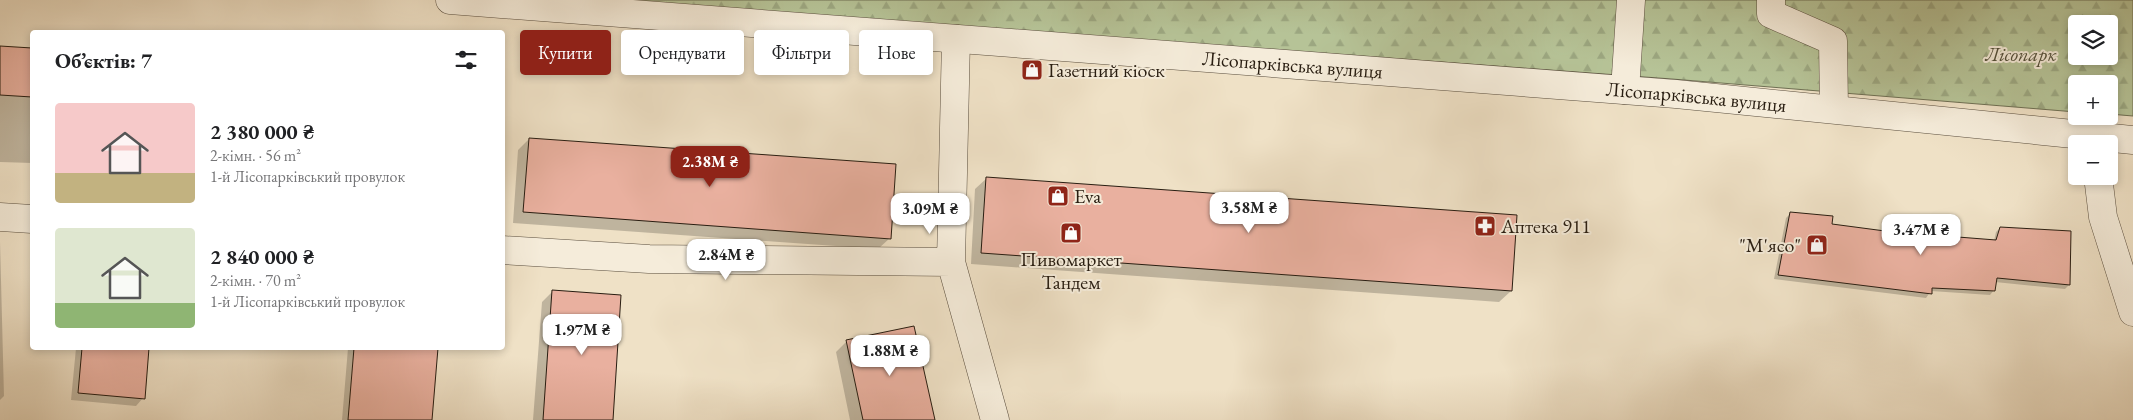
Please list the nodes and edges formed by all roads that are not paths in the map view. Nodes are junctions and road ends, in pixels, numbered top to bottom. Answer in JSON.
{"nodes":[{"id":1,"x":450,"y":0,"type":"edge"},
{"id":2,"x":1631,"y":0,"type":"edge"},
{"id":3,"x":1771,"y":0,"type":"edge"},
{"id":4,"x":956,"y":39,"type":"junction"},
{"id":5,"x":1624,"y":90,"type":"junction"},
{"id":6,"x":1834,"y":108,"type":"junction"},
{"id":7,"x":2068,"y":136,"type":"edge"},
{"id":8,"x":2118,"y":140,"type":"edge"},
{"id":9,"x":2133,"y":140,"type":"edge"},
{"id":10,"x":2099,"y":185,"type":"edge"},
{"id":11,"x":0,"y":217,"type":"edge"},
{"id":12,"x":30,"y":219,"type":"edge"},
{"id":13,"x":505,"y":250,"type":"edge"},
{"id":14,"x":951,"y":262,"type":"junction"},
{"id":15,"x":2133,"y":312,"type":"edge"},
{"id":16,"x":995,"y":420,"type":"edge"}],
"edges":[{"from":1,"to":4,"type":"street","name":"Лісопарківська вулиця"},
{"from":2,"to":5,"type":"street"},
{"from":3,"to":6,"type":"street"},
{"from":4,"to":5,"type":"street","name":"Лісопарківська вулиця"},
{"from":4,"to":14,"type":"street"},
{"from":5,"to":6,"type":"street","name":"Лісопарківська вулиця"},
{"from":6,"to":7,"type":"street","name":"Лісопарківська вулиця"},
{"from":8,"to":9,"type":"street","name":"Лісопарківська вулиця"},
{"from":10,"to":15,"type":"street"},
{"from":11,"to":12,"type":"street"},
{"from":13,"to":14,"type":"street"},
{"from":14,"to":16,"type":"street"}]}
